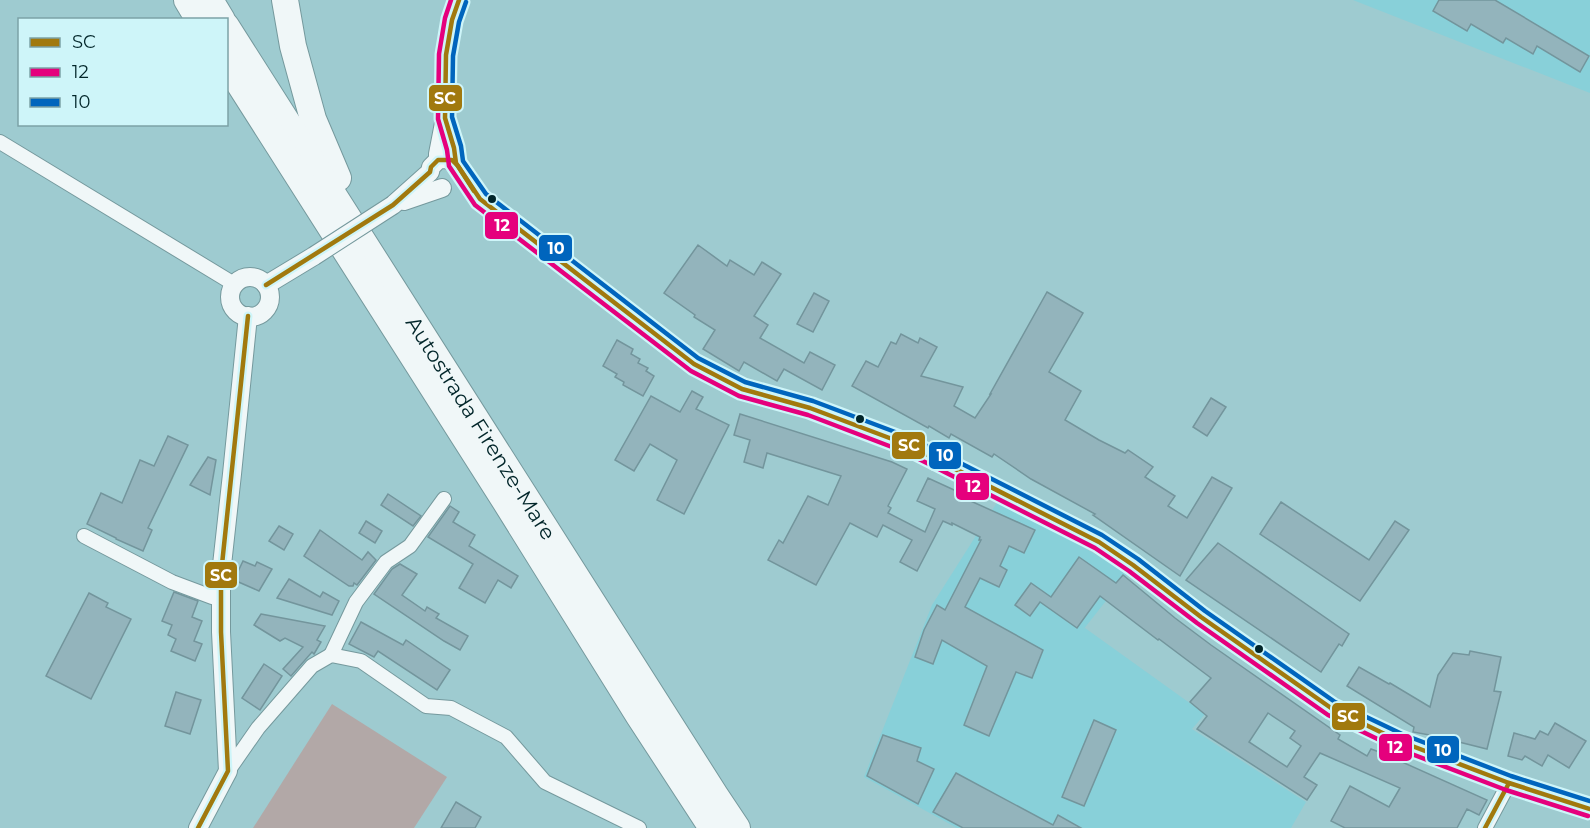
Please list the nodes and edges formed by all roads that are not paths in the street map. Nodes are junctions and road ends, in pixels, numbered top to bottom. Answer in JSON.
{"nodes":[{"id":1,"x":187,"y":0,"type":"edge"},
{"id":2,"x":210,"y":0,"type":"edge"},
{"id":3,"x":285,"y":0,"type":"edge"},
{"id":4,"x":459,"y":0,"type":"edge"},
{"id":5,"x":198,"y":18,"type":"edge"},
{"id":6,"x":221,"y":18,"type":"edge"},
{"id":7,"x":228,"y":29,"type":"edge"},
{"id":8,"x":228,"y":66,"type":"edge"},
{"id":9,"x":0,"y":142,"type":"edge"},
{"id":10,"x":446,"y":166,"type":"junction"},
{"id":11,"x":445,"y":188,"type":"junction"},
{"id":12,"x":480,"y":199,"type":"junction"},
{"id":13,"x":393,"y":205,"type":"junction"},
{"id":14,"x":383,"y":272,"type":"junction"},
{"id":15,"x":234,"y":284,"type":"junction"},
{"id":16,"x":266,"y":285,"type":"junction"},
{"id":17,"x":248,"y":316,"type":"junction"},
{"id":18,"x":444,"y":499,"type":"dead end"},
{"id":19,"x":84,"y":536,"type":"dead end"},
{"id":20,"x":220,"y":598,"type":"junction"},
{"id":21,"x":331,"y":654,"type":"junction"},
{"id":22,"x":228,"y":771,"type":"junction"},
{"id":23,"x":1509,"y":783,"type":"junction"},
{"id":24,"x":1590,"y":809,"type":"edge"},
{"id":25,"x":198,"y":828,"type":"edge"},
{"id":26,"x":639,"y":828,"type":"edge"},
{"id":27,"x":712,"y":828,"type":"edge"},
{"id":28,"x":737,"y":828,"type":"edge"},
{"id":29,"x":1485,"y":828,"type":"edge"}],
"edges":[{"from":1,"to":5,"type":"highway"},
{"from":2,"to":6,"type":"highway"},
{"from":3,"to":14,"type":"highway"},
{"from":4,"to":10,"type":"street"},
{"from":7,"to":14,"type":"highway","name":"Autostrada Firenze-Mare"},
{"from":8,"to":27,"type":"highway","name":"Autostrada Firenze-Mare"},
{"from":9,"to":15,"type":"street"},
{"from":10,"to":11,"type":"street"},
{"from":10,"to":11,"type":"street"},
{"from":10,"to":12,"type":"street"},
{"from":10,"to":13,"type":"street"},
{"from":11,"to":12,"type":"street"},
{"from":11,"to":13,"type":"street"},
{"from":12,"to":23,"type":"street"},
{"from":13,"to":16,"type":"street","bridge":true},
{"from":14,"to":28,"type":"highway","name":"Autostrada Firenze-Mare"},
{"from":15,"to":16,"type":"street"},
{"from":15,"to":17,"type":"street"},
{"from":16,"to":17,"type":"street"},
{"from":17,"to":20,"type":"street"},
{"from":18,"to":21,"type":"street"},
{"from":19,"to":20,"type":"street"},
{"from":20,"to":22,"type":"street"},
{"from":21,"to":22,"type":"street"},
{"from":21,"to":26,"type":"street"},
{"from":22,"to":25,"type":"street"},
{"from":23,"to":24,"type":"street"},
{"from":23,"to":29,"type":"street"}]}
